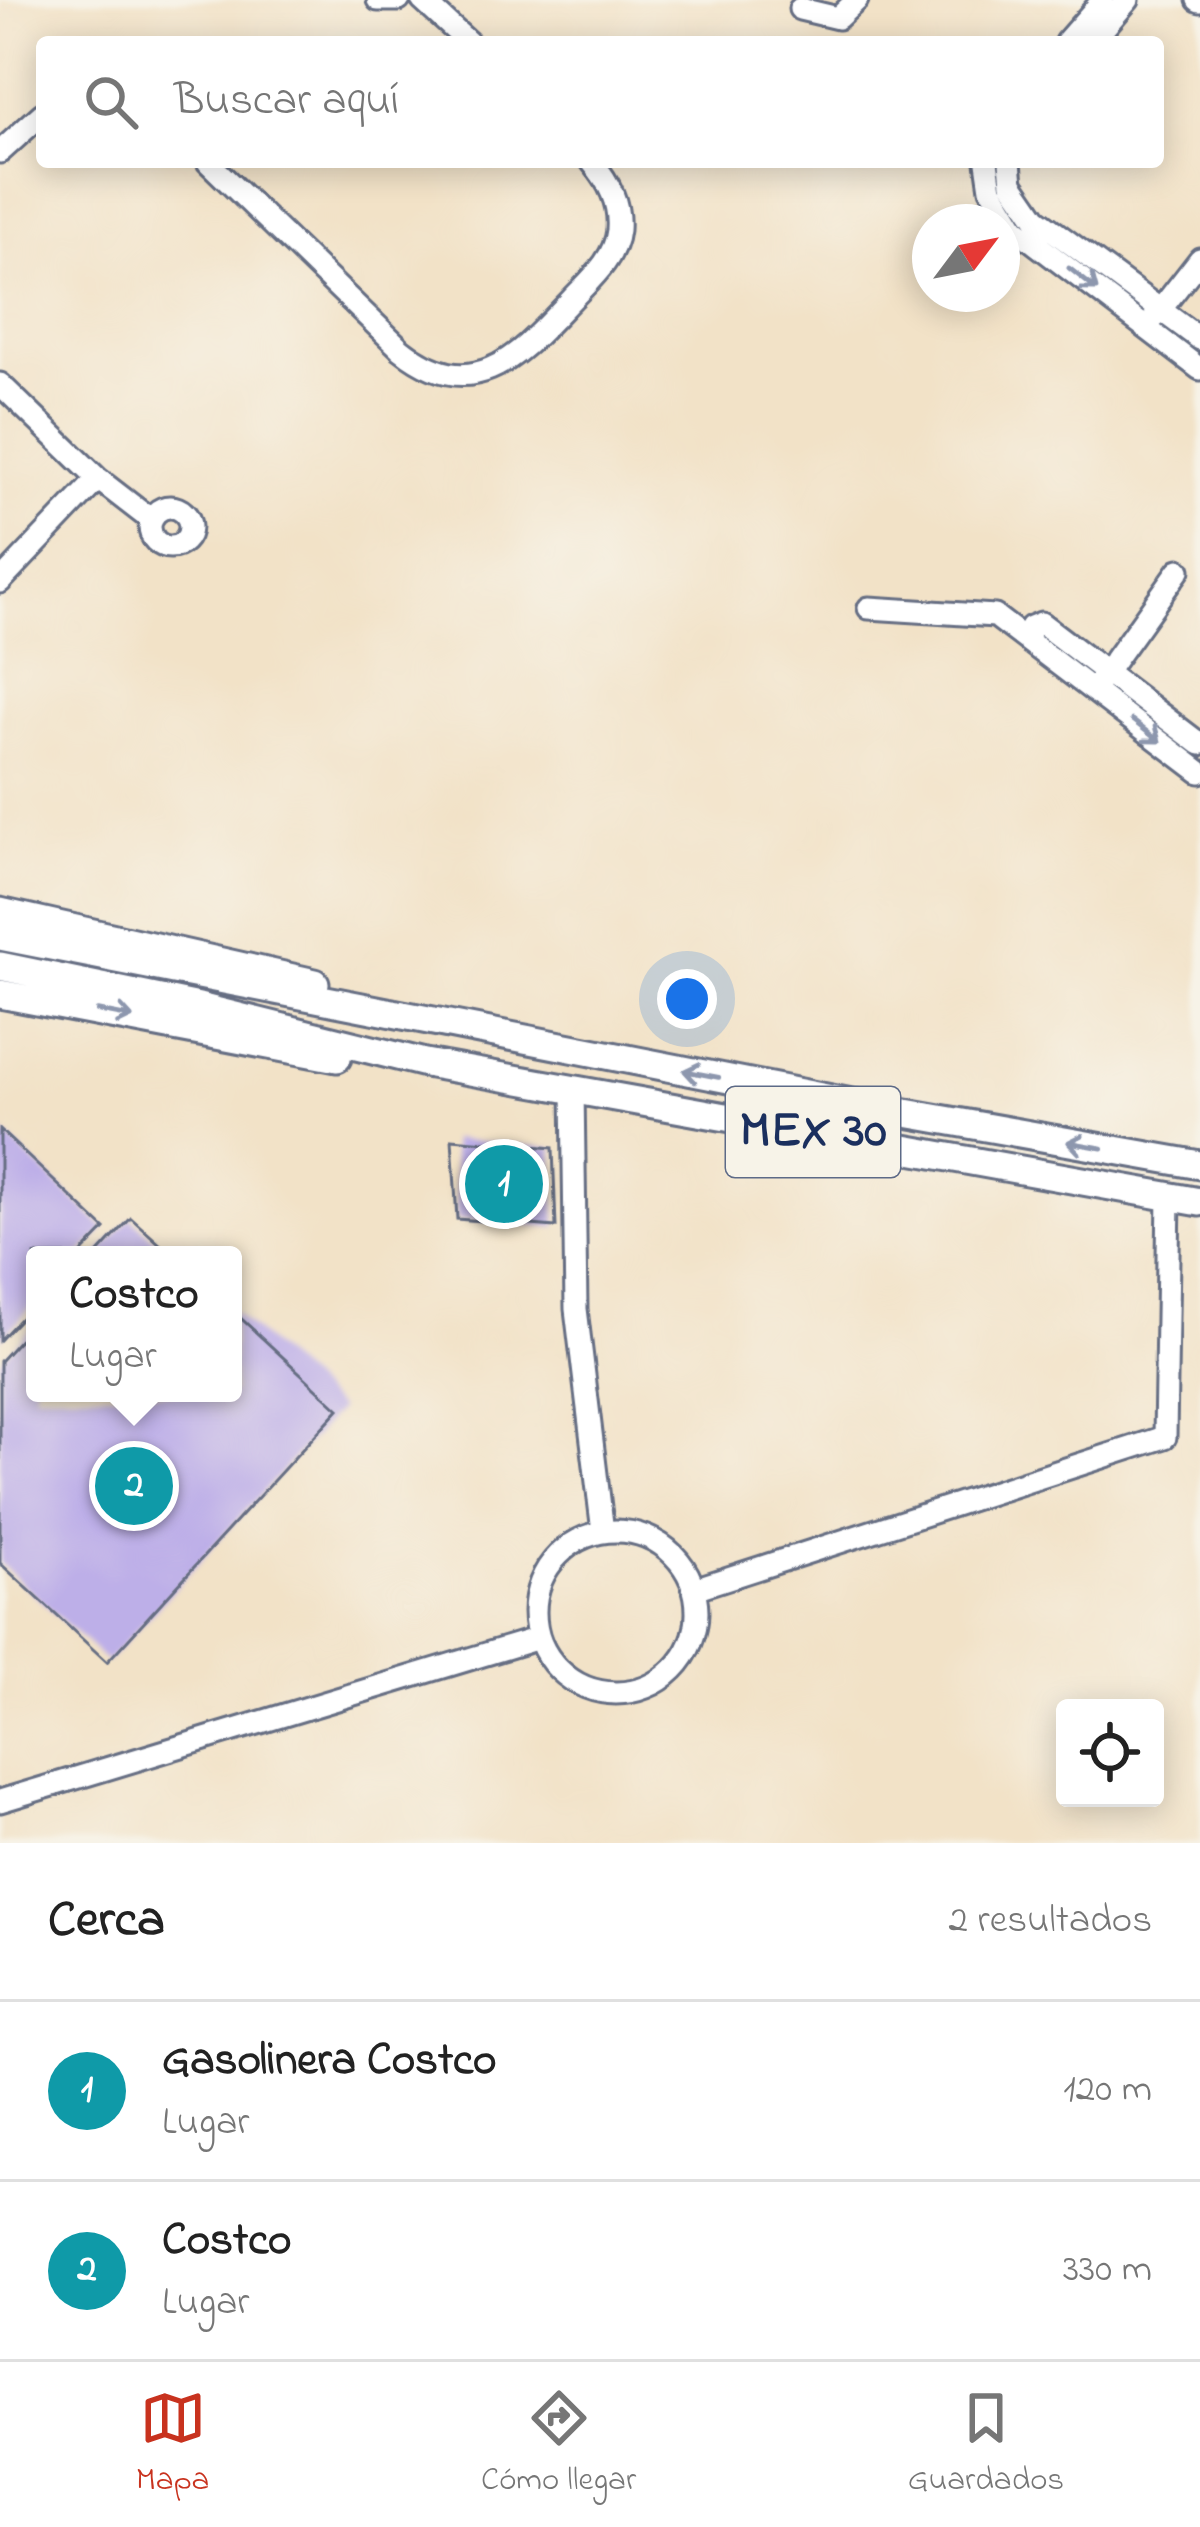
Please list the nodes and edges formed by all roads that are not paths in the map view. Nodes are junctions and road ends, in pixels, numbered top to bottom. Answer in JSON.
{"nodes":[{"id":1,"x":378,"y":0,"type":"edge"},
{"id":2,"x":399,"y":0,"type":"edge"},
{"id":3,"x":422,"y":0,"type":"edge"},
{"id":4,"x":857,"y":0,"type":"edge"},
{"id":5,"x":1102,"y":0,"type":"edge"},
{"id":6,"x":1128,"y":0,"type":"edge"},
{"id":7,"x":800,"y":9,"type":"dead end"},
{"id":8,"x":461,"y":36,"type":"edge"},
{"id":9,"x":1071,"y":36,"type":"edge"},
{"id":10,"x":1097,"y":36,"type":"edge"},
{"id":11,"x":36,"y":117,"type":"edge"},
{"id":12,"x":4,"y":141,"type":"edge"},
{"id":13,"x":214,"y":168,"type":"edge"},
{"id":14,"x":596,"y":168,"type":"edge"},
{"id":15,"x":989,"y":168,"type":"edge"},
{"id":16,"x":1011,"y":168,"type":"edge"},
{"id":17,"x":1047,"y":239,"type":"junction"},
{"id":18,"x":1200,"y":259,"type":"edge"},
{"id":19,"x":1153,"y":319,"type":"junction"},
{"id":20,"x":1200,"y":339,"type":"edge"},
{"id":21,"x":1200,"y":369,"type":"edge"},
{"id":22,"x":0,"y":384,"type":"edge"},
{"id":23,"x":98,"y":479,"type":"junction"},
{"id":24,"x":151,"y":520,"type":"dead end"},
{"id":25,"x":1179,"y":570,"type":"dead end"},
{"id":26,"x":0,"y":582,"type":"edge"},
{"id":27,"x":869,"y":608,"type":"dead end"},
{"id":28,"x":1100,"y":681,"type":"junction"},
{"id":29,"x":1200,"y":744,"type":"edge"},
{"id":30,"x":1200,"y":772,"type":"edge"},
{"id":31,"x":0,"y":913,"type":"edge"},
{"id":32,"x":0,"y":936,"type":"edge"},
{"id":33,"x":0,"y":966,"type":"edge"},
{"id":34,"x":201,"y":992,"type":"junction"},
{"id":35,"x":0,"y":994,"type":"edge"},
{"id":36,"x":380,"y":1011,"type":"junction"},
{"id":37,"x":425,"y":1063,"type":"junction"},
{"id":38,"x":573,"y":1089,"type":"junction"},
{"id":39,"x":1200,"y":1165,"type":"edge"},
{"id":40,"x":1168,"y":1197,"type":"junction"},
{"id":41,"x":1200,"y":1202,"type":"edge"},
{"id":42,"x":603,"y":1532,"type":"junction"},
{"id":43,"x":698,"y":1588,"type":"junction"},
{"id":44,"x":539,"y":1638,"type":"junction"},
{"id":45,"x":0,"y":1801,"type":"edge"}],
"edges":[{"from":1,"to":2,"type":"street"},
{"from":3,"to":8,"type":"street"},
{"from":4,"to":7,"type":"street"},
{"from":5,"to":9,"type":"street"},
{"from":6,"to":10,"type":"street"},
{"from":11,"to":12,"type":"street"},
{"from":13,"to":14,"type":"street"},
{"from":15,"to":17,"type":"street"},
{"from":16,"to":17,"type":"street"},
{"from":17,"to":19,"type":"street"},
{"from":18,"to":19,"type":"street"},
{"from":19,"to":20,"type":"street"},
{"from":19,"to":21,"type":"street"},
{"from":22,"to":23,"type":"street"},
{"from":23,"to":24,"type":"street"},
{"from":23,"to":26,"type":"street"},
{"from":25,"to":28,"type":"street"},
{"from":27,"to":28,"type":"street"},
{"from":28,"to":29,"type":"street"},
{"from":28,"to":30,"type":"street","one_way":true},
{"from":31,"to":36,"type":"main road"},
{"from":32,"to":34,"type":"main road","number":"MEX 30"},
{"from":33,"to":34,"type":"main road","number":"MEX 30"},
{"from":34,"to":36,"type":"main road","number":"MEX 30"},
{"from":34,"to":37,"type":"main road","number":"MEX 30"},
{"from":35,"to":37,"type":"main road","one_way":true},
{"from":39,"to":36,"type":"main road","number":"MEX 30","one_way":true},
{"from":37,"to":38,"type":"main road","number":"MEX 30"},
{"from":38,"to":40,"type":"main road","number":"MEX 30"},
{"from":38,"to":42,"type":"street"},
{"from":40,"to":41,"type":"main road","number":"MEX 30"},
{"from":40,"to":43,"type":"street"},
{"from":42,"to":43,"type":"street"},
{"from":42,"to":44,"type":"street"},
{"from":43,"to":44,"type":"street"},
{"from":44,"to":45,"type":"street"}]}
